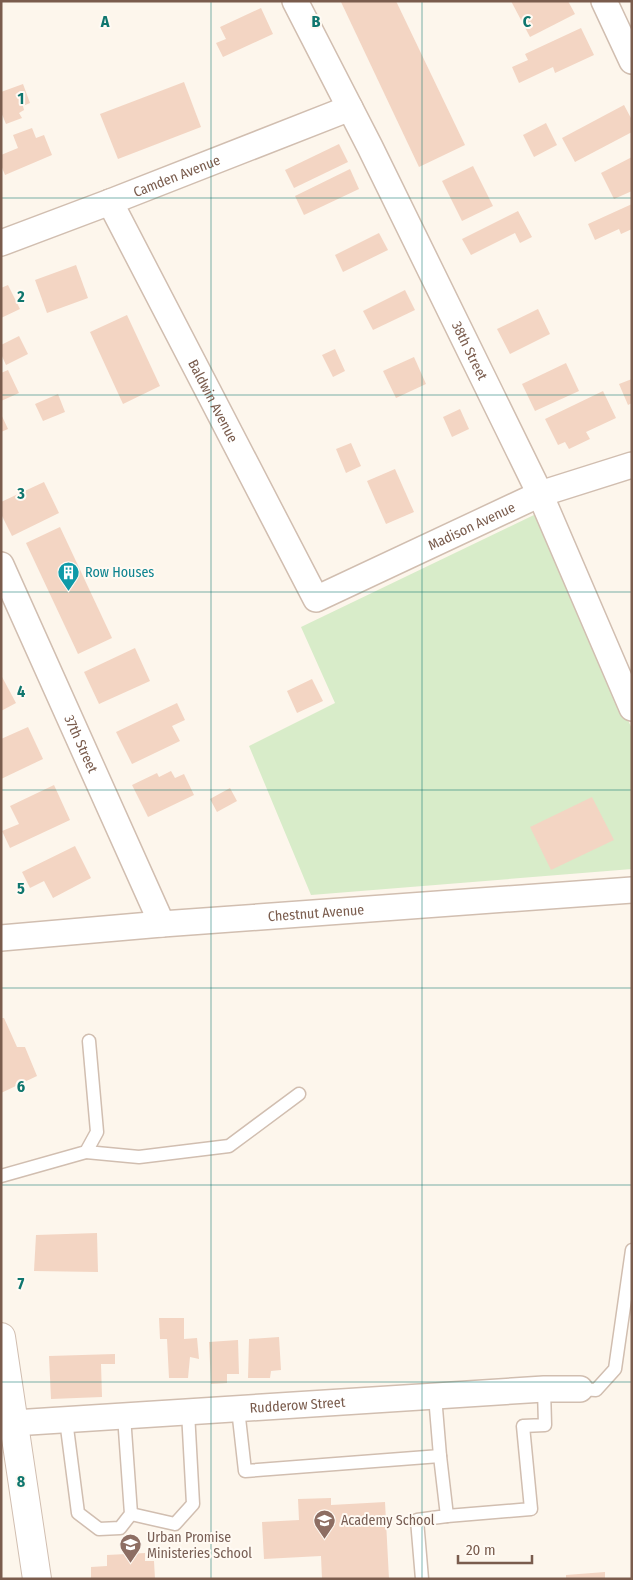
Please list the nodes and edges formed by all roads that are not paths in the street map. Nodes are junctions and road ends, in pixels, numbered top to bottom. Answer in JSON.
{"nodes":[{"id":1,"x":295,"y":1,"type":"edge"},
{"id":2,"x":604,"y":1,"type":"edge"},
{"id":3,"x":632,"y":61,"type":"edge"},
{"id":4,"x":350,"y":108,"type":"junction"},
{"id":5,"x":110,"y":202,"type":"junction"},
{"id":6,"x":1,"y":243,"type":"edge"},
{"id":7,"x":632,"y":465,"type":"edge"},
{"id":8,"x":540,"y":494,"type":"junction"},
{"id":9,"x":1,"y":565,"type":"edge"},
{"id":10,"x":316,"y":599,"type":"joint"},
{"id":11,"x":632,"y":708,"type":"edge"},
{"id":12,"x":632,"y":890,"type":"edge"},
{"id":13,"x":162,"y":924,"type":"junction"},
{"id":14,"x":1,"y":938,"type":"edge"},
{"id":15,"x":89,"y":1041,"type":"dead end"},
{"id":16,"x":299,"y":1094,"type":"dead end"},
{"id":17,"x":86,"y":1152,"type":"junction"},
{"id":18,"x":1,"y":1176,"type":"edge"},
{"id":19,"x":632,"y":1250,"type":"edge"},
{"id":20,"x":1,"y":1337,"type":"edge"},
{"id":21,"x":544,"y":1389,"type":"junction"},
{"id":22,"x":580,"y":1389,"type":"joint"},
{"id":23,"x":435,"y":1396,"type":"junction"},
{"id":24,"x":238,"y":1409,"type":"junction"},
{"id":25,"x":188,"y":1412,"type":"junction"},
{"id":26,"x":124,"y":1416,"type":"junction"},
{"id":27,"x":66,"y":1420,"type":"junction"},
{"id":28,"x":14,"y":1424,"type":"junction"},
{"id":29,"x":440,"y":1456,"type":"junction"},
{"id":30,"x":131,"y":1514,"type":"junction"},
{"id":31,"x":447,"y":1516,"type":"junction"},
{"id":32,"x":38,"y":1579,"type":"edge"},
{"id":33,"x":422,"y":1579,"type":"edge"}],
"edges":[{"from":1,"to":4,"type":"street","name":"38th Street"},
{"from":2,"to":3,"type":"street"},
{"from":4,"to":5,"type":"street","name":"Camden Avenue"},
{"from":4,"to":8,"type":"street","name":"38th Street"},
{"from":5,"to":6,"type":"street","name":"Camden Avenue"},
{"from":5,"to":10,"type":"street","name":"Baldwin Avenue"},
{"from":7,"to":8,"type":"street","name":"Madison Avenue"},
{"from":8,"to":10,"type":"street","name":"Madison Avenue"},
{"from":8,"to":11,"type":"street","name":"38th Street"},
{"from":9,"to":13,"type":"street","name":"37th Street"},
{"from":12,"to":13,"type":"street","name":"Chestnut Avenue"},
{"from":13,"to":14,"type":"street","name":"Chestnut Avenue"},
{"from":15,"to":17,"type":"lane"},
{"from":16,"to":17,"type":"lane"},
{"from":17,"to":18,"type":"lane"},
{"from":19,"to":22,"type":"lane"},
{"from":20,"to":28,"type":"street"},
{"from":21,"to":22,"type":"street","name":"Rudderow Street"},
{"from":21,"to":23,"type":"street","name":"Rudderow Street"},
{"from":21,"to":31,"type":"lane"},
{"from":23,"to":24,"type":"street","name":"Rudderow Street"},
{"from":23,"to":29,"type":"lane"},
{"from":24,"to":25,"type":"street","name":"Rudderow Street"},
{"from":24,"to":29,"type":"lane"},
{"from":25,"to":26,"type":"street","name":"Rudderow Street"},
{"from":25,"to":30,"type":"lane"},
{"from":26,"to":27,"type":"street","name":"Rudderow Street"},
{"from":26,"to":30,"type":"lane"},
{"from":27,"to":28,"type":"street","name":"Rudderow Street"},
{"from":27,"to":30,"type":"lane"},
{"from":28,"to":32,"type":"street"},
{"from":29,"to":31,"type":"lane"},
{"from":31,"to":33,"type":"lane"}]}
